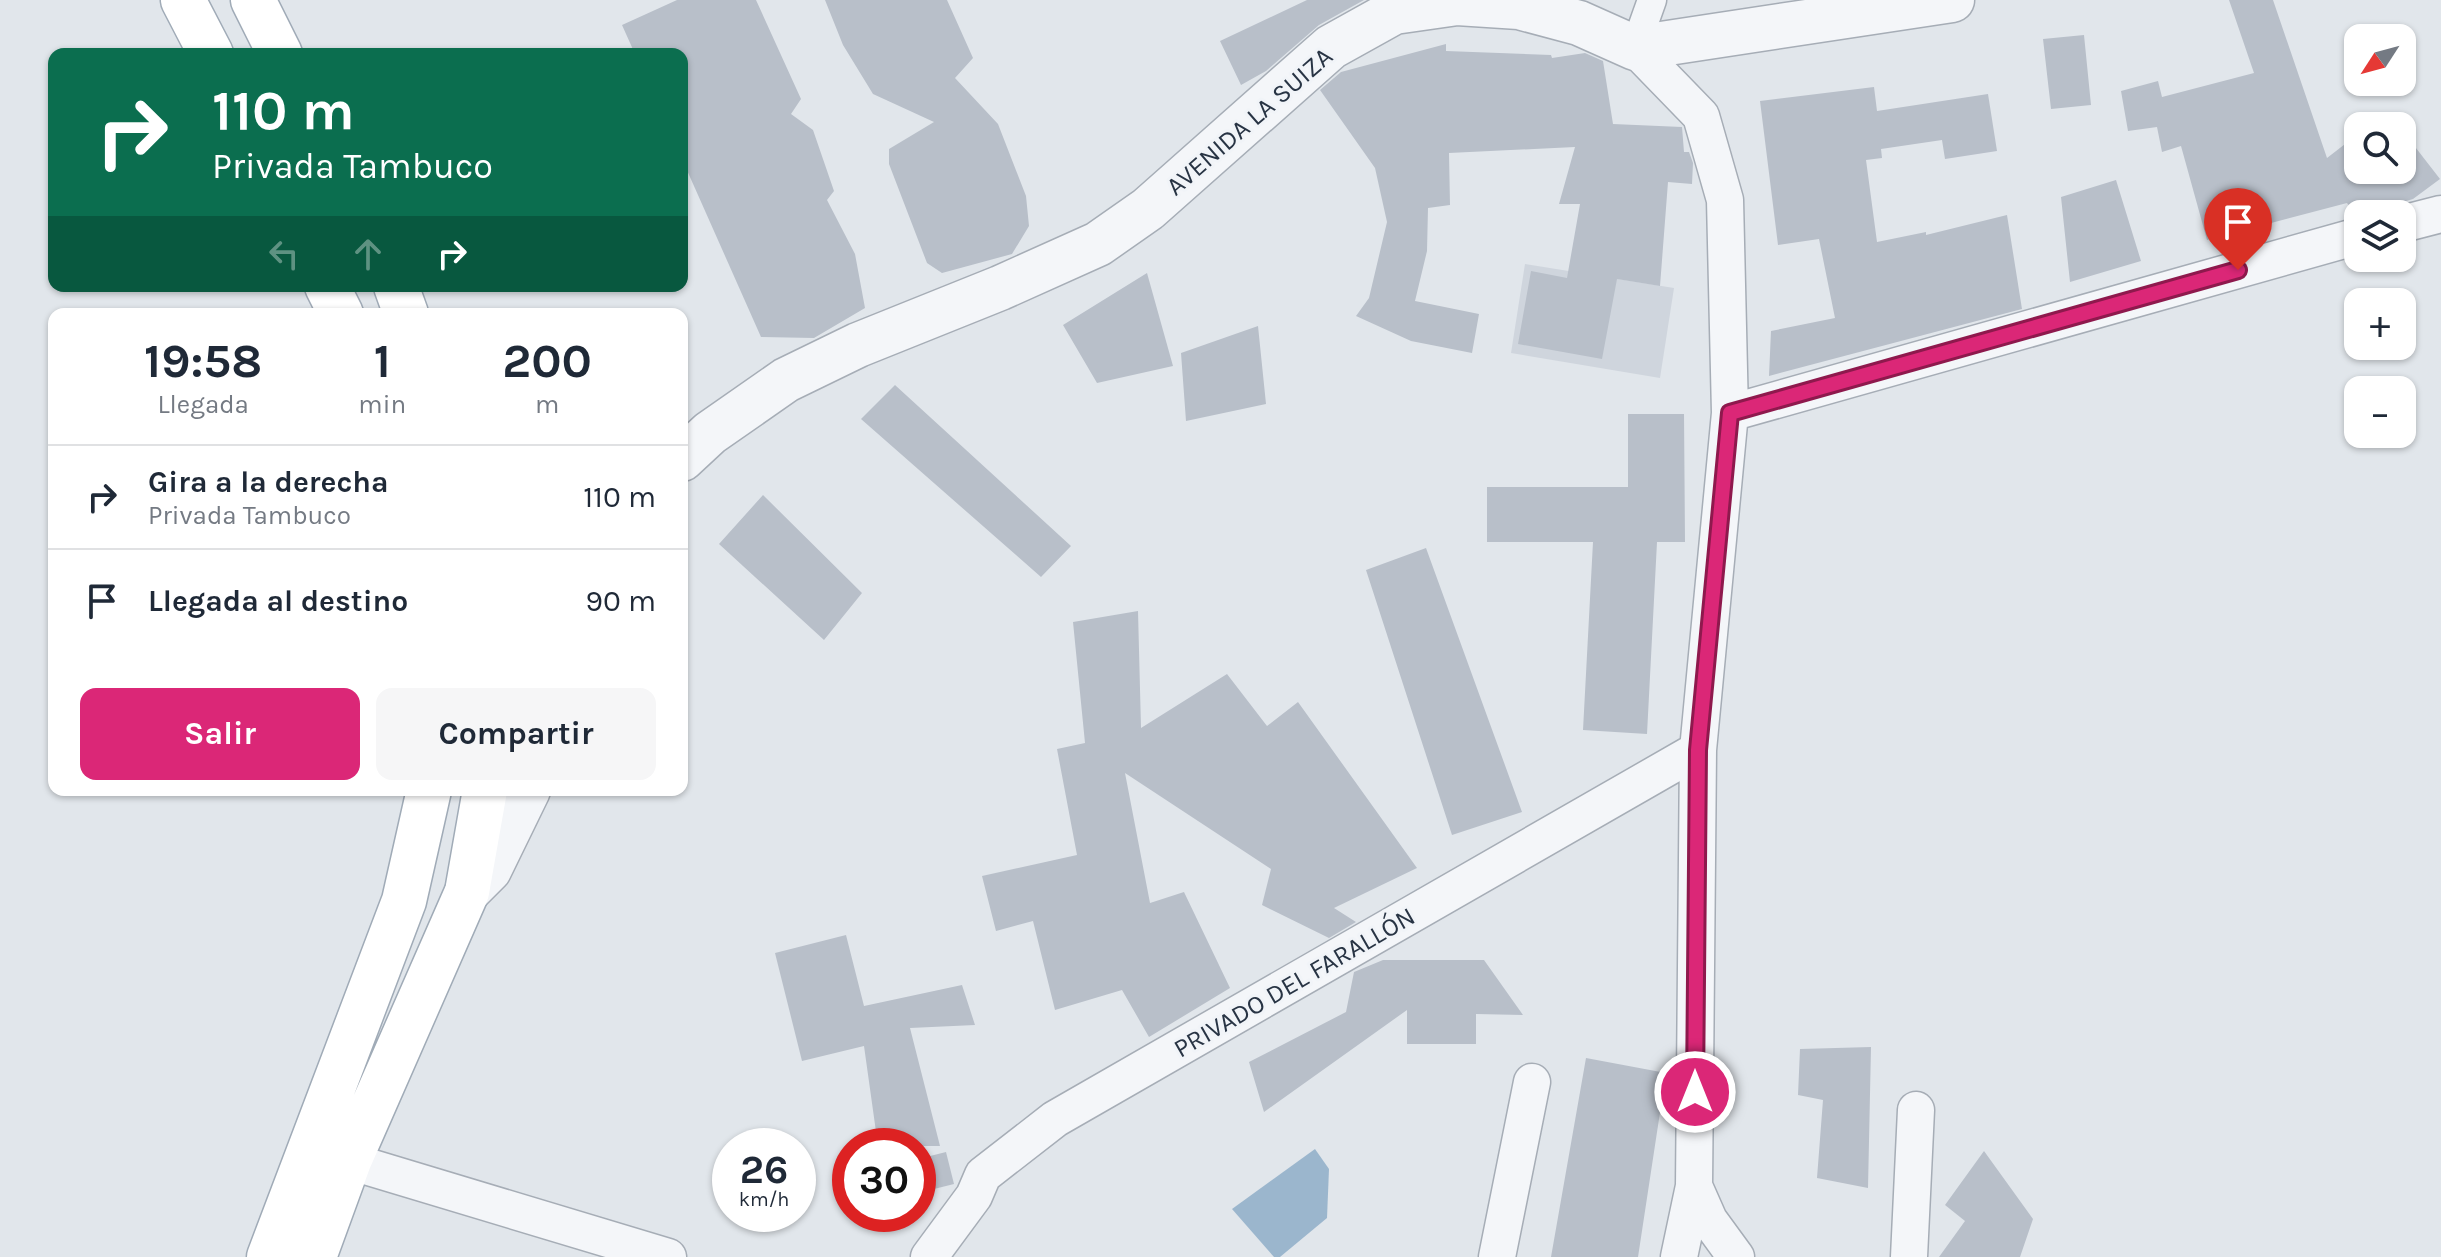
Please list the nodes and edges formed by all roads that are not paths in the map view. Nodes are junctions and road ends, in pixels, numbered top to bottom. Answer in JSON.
{"nodes":[{"id":1,"x":183,"y":0,"type":"edge"},
{"id":2,"x":253,"y":0,"type":"edge"},
{"id":3,"x":1652,"y":0,"type":"edge"},
{"id":4,"x":1952,"y":0,"type":"edge"},
{"id":5,"x":1579,"y":11,"type":"edge"},
{"id":6,"x":208,"y":48,"type":"edge"},
{"id":7,"x":277,"y":48,"type":"edge"},
{"id":8,"x":1635,"y":48,"type":"junction"},
{"id":9,"x":2441,"y":214,"type":"edge"},
{"id":10,"x":2416,"y":220,"type":"edge"},
{"id":11,"x":2344,"y":240,"type":"edge"},
{"id":12,"x":1730,"y":413,"type":"junction"},
{"id":13,"x":696,"y":446,"type":"edge"},
{"id":14,"x":688,"y":469,"type":"edge"},
{"id":15,"x":1698,"y":750,"type":"junction"},
{"id":16,"x":428,"y":796,"type":"edge"},
{"id":17,"x":484,"y":796,"type":"edge"},
{"id":18,"x":525,"y":796,"type":"edge"},
{"id":19,"x":467,"y":892,"type":"junction"},
{"id":20,"x":1532,"y":1082,"type":"dead end"},
{"id":21,"x":1916,"y":1110,"type":"dead end"},
{"id":22,"x":349,"y":1161,"type":"junction"},
{"id":23,"x":1694,"y":1186,"type":"junction"},
{"id":24,"x":269,"y":1257,"type":"edge"},
{"id":25,"x":314,"y":1257,"type":"edge"},
{"id":26,"x":668,"y":1257,"type":"edge"},
{"id":27,"x":929,"y":1257,"type":"edge"},
{"id":28,"x":1497,"y":1257,"type":"edge"},
{"id":29,"x":1679,"y":1257,"type":"edge"},
{"id":30,"x":1736,"y":1257,"type":"edge"},
{"id":31,"x":1909,"y":1257,"type":"edge"}],
"edges":[{"from":1,"to":6,"type":"main road"},
{"from":2,"to":7,"type":"main road"},
{"from":3,"to":8,"type":"street"},
{"from":4,"to":8,"type":"street"},
{"from":5,"to":8,"type":"street","name":"AVENIDA LA SUIZA"},
{"from":5,"to":13,"type":"street","name":"AVENIDA LA SUIZA"},
{"from":8,"to":12,"type":"street","name":"AVENIDA LA SUIZA"},
{"from":9,"to":10,"type":"street"},
{"from":11,"to":12,"type":"street"},
{"from":12,"to":15,"type":"street","name":"AVENIDA LA SUIZA"},
{"from":13,"to":14,"type":"street","name":"AVENIDA LA SUIZA"},
{"from":15,"to":23,"type":"street","name":"AVENIDA LA SUIZA"},
{"from":15,"to":27,"type":"street","name":"PRIVADO DEL FARALLÓN"},
{"from":16,"to":24,"type":"main road"},
{"from":17,"to":19,"type":"main road"},
{"from":18,"to":19,"type":"street"},
{"from":19,"to":22,"type":"main road"},
{"from":20,"to":28,"type":"street"},
{"from":21,"to":31,"type":"street"},
{"from":22,"to":25,"type":"main road"},
{"from":22,"to":26,"type":"street"},
{"from":23,"to":29,"type":"street"},
{"from":23,"to":30,"type":"street","name":"AVENIDA LA SUIZA"}]}
